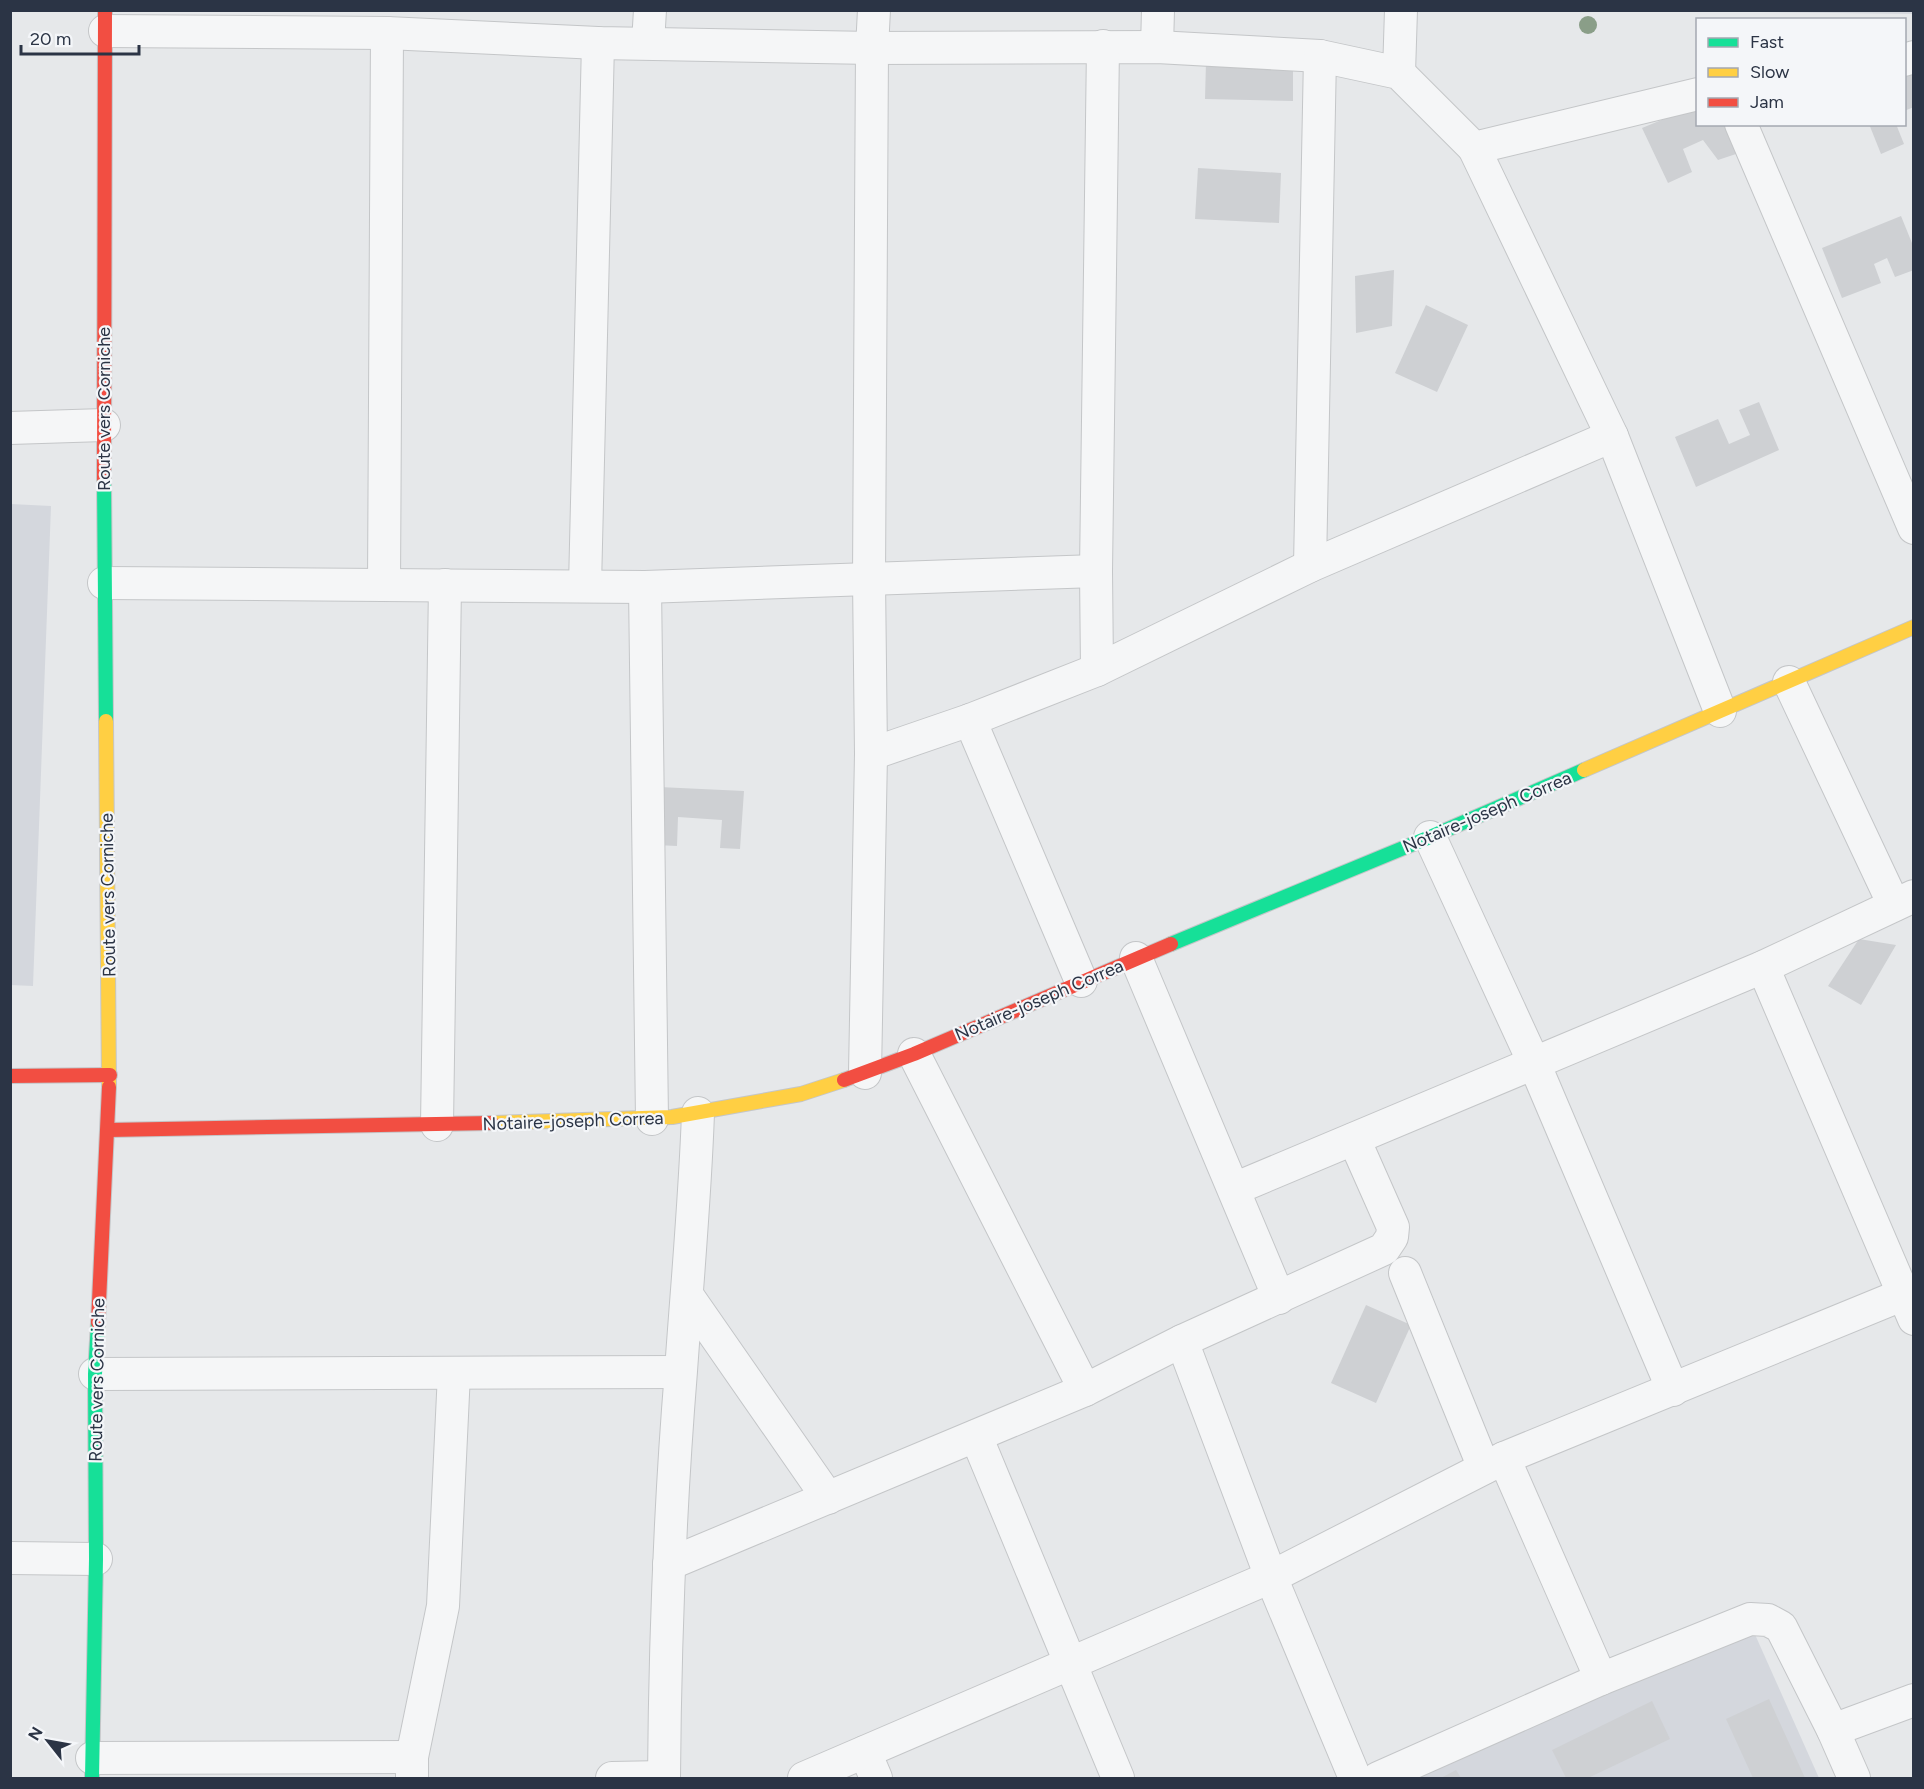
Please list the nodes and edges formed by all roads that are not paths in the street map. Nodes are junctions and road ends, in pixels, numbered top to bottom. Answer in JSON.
{"nodes":[{"id":1,"x":650,"y":10,"type":"edge"},
{"id":2,"x":874,"y":10,"type":"edge"},
{"id":3,"x":1158,"y":10,"type":"edge"},
{"id":4,"x":1401,"y":10,"type":"edge"},
{"id":5,"x":105,"y":21,"type":"edge"},
{"id":6,"x":446,"y":22,"type":"edge"},
{"id":7,"x":387,"y":33,"type":"junction"},
{"id":8,"x":598,"y":43,"type":"junction"},
{"id":9,"x":648,"y":43,"type":"junction"},
{"id":10,"x":1103,"y":46,"type":"junction"},
{"id":11,"x":1157,"y":47,"type":"junction"},
{"id":12,"x":872,"y":48,"type":"junction"},
{"id":13,"x":1320,"y":56,"type":"junction"},
{"id":14,"x":1399,"y":73,"type":"junction"},
{"id":15,"x":1696,"y":94,"type":"edge"},
{"id":16,"x":1742,"y":126,"type":"edge"},
{"id":17,"x":1474,"y":148,"type":"junction"},
{"id":18,"x":104,"y":425,"type":"junction"},
{"id":19,"x":10,"y":428,"type":"edge"},
{"id":20,"x":1612,"y":436,"type":"junction"},
{"id":21,"x":1914,"y":528,"type":"edge"},
{"id":22,"x":1310,"y":566,"type":"junction"},
{"id":23,"x":1096,"y":571,"type":"junction"},
{"id":24,"x":869,"y":579,"type":"junction"},
{"id":25,"x":104,"y":583,"type":"junction"},
{"id":26,"x":384,"y":585,"type":"junction"},
{"id":27,"x":445,"y":585,"type":"junction"},
{"id":28,"x":585,"y":586,"type":"junction"},
{"id":29,"x":645,"y":587,"type":"junction"},
{"id":30,"x":1914,"y":627,"type":"edge"},
{"id":31,"x":1097,"y":670,"type":"junction"},
{"id":32,"x":1789,"y":682,"type":"junction"},
{"id":33,"x":1720,"y":711,"type":"junction"},
{"id":34,"x":970,"y":720,"type":"junction"},
{"id":35,"x":872,"y":754,"type":"junction"},
{"id":36,"x":1430,"y":837,"type":"junction"},
{"id":37,"x":1904,"y":900,"type":"edge"},
{"id":38,"x":1136,"y":958,"type":"junction"},
{"id":39,"x":1763,"y":967,"type":"junction"},
{"id":40,"x":1081,"y":981,"type":"junction"},
{"id":41,"x":914,"y":1054,"type":"junction"},
{"id":42,"x":1534,"y":1063,"type":"junction"},
{"id":43,"x":865,"y":1073,"type":"junction"},
{"id":44,"x":110,"y":1075,"type":"junction"},
{"id":45,"x":10,"y":1076,"type":"edge"},
{"id":46,"x":698,"y":1113,"type":"junction"},
{"id":47,"x":652,"y":1119,"type":"junction"},
{"id":48,"x":436,"y":1125,"type":"junction"},
{"id":49,"x":108,"y":1130,"type":"junction"},
{"id":50,"x":1354,"y":1139,"type":"junction"},
{"id":51,"x":1234,"y":1189,"type":"junction"},
{"id":52,"x":1406,"y":1273,"type":"dead end"},
{"id":53,"x":687,"y":1295,"type":"junction"},
{"id":54,"x":1279,"y":1298,"type":"junction"},
{"id":55,"x":1910,"y":1301,"type":"edge"},
{"id":56,"x":1182,"y":1341,"type":"junction"},
{"id":57,"x":680,"y":1372,"type":"junction"},
{"id":58,"x":454,"y":1373,"type":"junction"},
{"id":59,"x":95,"y":1374,"type":"junction"},
{"id":60,"x":1085,"y":1390,"type":"junction"},
{"id":61,"x":1673,"y":1390,"type":"junction"},
{"id":62,"x":976,"y":1436,"type":"junction"},
{"id":63,"x":1494,"y":1463,"type":"junction"},
{"id":64,"x":828,"y":1498,"type":"junction"},
{"id":65,"x":10,"y":1558,"type":"edge"},
{"id":66,"x":96,"y":1559,"type":"junction"},
{"id":67,"x":669,"y":1564,"type":"junction"},
{"id":68,"x":1271,"y":1577,"type":"junction"},
{"id":69,"x":1070,"y":1664,"type":"junction"},
{"id":70,"x":1601,"y":1679,"type":"junction"},
{"id":71,"x":1914,"y":1700,"type":"edge"},
{"id":72,"x":1833,"y":1730,"type":"junction"},
{"id":73,"x":870,"y":1766,"type":"edge"},
{"id":74,"x":92,"y":1768,"type":"edge"},
{"id":75,"x":412,"y":1768,"type":"edge"},
{"id":76,"x":664,"y":1778,"type":"edge"},
{"id":77,"x":612,"y":1779,"type":"edge"},
{"id":78,"x":804,"y":1779,"type":"edge"},
{"id":79,"x":1118,"y":1779,"type":"edge"},
{"id":80,"x":1355,"y":1779,"type":"edge"},
{"id":81,"x":1378,"y":1779,"type":"edge"},
{"id":82,"x":1854,"y":1779,"type":"edge"}],
"edges":[{"from":1,"to":9,"type":"street"},
{"from":2,"to":12,"type":"street"},
{"from":3,"to":11,"type":"street"},
{"from":4,"to":14,"type":"street"},
{"from":5,"to":7,"type":"street"},
{"from":5,"to":18,"type":"street","name":"Route vers Corniche"},
{"from":6,"to":7,"type":"street"},
{"from":6,"to":8,"type":"street"},
{"from":7,"to":26,"type":"street"},
{"from":8,"to":9,"type":"street"},
{"from":8,"to":28,"type":"street"},
{"from":9,"to":12,"type":"street"},
{"from":10,"to":11,"type":"street"},
{"from":10,"to":12,"type":"street"},
{"from":10,"to":23,"type":"street"},
{"from":11,"to":13,"type":"street"},
{"from":12,"to":24,"type":"street"},
{"from":13,"to":14,"type":"street"},
{"from":13,"to":22,"type":"street"},
{"from":14,"to":17,"type":"street"},
{"from":15,"to":17,"type":"street"},
{"from":16,"to":21,"type":"street"},
{"from":17,"to":20,"type":"street"},
{"from":18,"to":19,"type":"street"},
{"from":18,"to":25,"type":"street","name":"Route vers Corniche"},
{"from":20,"to":22,"type":"street"},
{"from":20,"to":33,"type":"street"},
{"from":22,"to":31,"type":"street"},
{"from":23,"to":24,"type":"street"},
{"from":23,"to":31,"type":"street"},
{"from":24,"to":29,"type":"street"},
{"from":24,"to":35,"type":"street"},
{"from":25,"to":26,"type":"street"},
{"from":25,"to":44,"type":"street","name":"Route vers Corniche"},
{"from":26,"to":27,"type":"street"},
{"from":27,"to":28,"type":"street"},
{"from":27,"to":48,"type":"street"},
{"from":28,"to":29,"type":"street"},
{"from":29,"to":47,"type":"street"},
{"from":30,"to":32,"type":"street","name":"Notaire-joseph Correa"},
{"from":31,"to":34,"type":"street"},
{"from":32,"to":33,"type":"street","name":"Notaire-joseph Correa"},
{"from":32,"to":37,"type":"street"},
{"from":33,"to":36,"type":"street","name":"Notaire-joseph Correa"},
{"from":34,"to":35,"type":"street"},
{"from":34,"to":40,"type":"street"},
{"from":35,"to":43,"type":"street"},
{"from":36,"to":38,"type":"street","name":"Notaire-joseph Correa"},
{"from":36,"to":42,"type":"street"},
{"from":37,"to":39,"type":"street"},
{"from":38,"to":40,"type":"street","name":"Notaire-joseph Correa"},
{"from":38,"to":51,"type":"street"},
{"from":39,"to":42,"type":"street"},
{"from":39,"to":55,"type":"street"},
{"from":40,"to":41,"type":"street","name":"Notaire-joseph Correa"},
{"from":41,"to":43,"type":"street","name":"Notaire-joseph Correa"},
{"from":41,"to":60,"type":"street"},
{"from":42,"to":50,"type":"street"},
{"from":42,"to":61,"type":"street"},
{"from":43,"to":46,"type":"street","name":"Notaire-joseph Correa"},
{"from":44,"to":45,"type":"street"},
{"from":44,"to":49,"type":"street","name":"Route vers Corniche"},
{"from":46,"to":47,"type":"street","name":"Notaire-joseph Correa"},
{"from":46,"to":53,"type":"street"},
{"from":47,"to":48,"type":"street","name":"Notaire-joseph Correa"},
{"from":48,"to":49,"type":"street","name":"Notaire-joseph Correa"},
{"from":49,"to":59,"type":"street","name":"Route vers Corniche"},
{"from":50,"to":51,"type":"street"},
{"from":50,"to":54,"type":"street"},
{"from":51,"to":54,"type":"street"},
{"from":52,"to":63,"type":"street"},
{"from":53,"to":57,"type":"street"},
{"from":53,"to":64,"type":"street"},
{"from":54,"to":56,"type":"street"},
{"from":55,"to":61,"type":"street"},
{"from":56,"to":60,"type":"street"},
{"from":56,"to":68,"type":"street"},
{"from":57,"to":58,"type":"street"},
{"from":57,"to":67,"type":"street"},
{"from":58,"to":59,"type":"street"},
{"from":58,"to":75,"type":"street"},
{"from":59,"to":66,"type":"street","name":"Route vers Corniche"},
{"from":60,"to":62,"type":"street"},
{"from":61,"to":63,"type":"street"},
{"from":62,"to":64,"type":"street"},
{"from":62,"to":69,"type":"street"},
{"from":63,"to":68,"type":"street"},
{"from":63,"to":70,"type":"street"},
{"from":64,"to":67,"type":"street"},
{"from":65,"to":66,"type":"street"},
{"from":66,"to":74,"type":"street","name":"Route vers Corniche"},
{"from":67,"to":76,"type":"street"},
{"from":68,"to":69,"type":"street"},
{"from":68,"to":80,"type":"street"},
{"from":69,"to":73,"type":"street"},
{"from":69,"to":79,"type":"street"},
{"from":70,"to":72,"type":"street"},
{"from":70,"to":81,"type":"street"},
{"from":71,"to":72,"type":"street"},
{"from":72,"to":82,"type":"street"},
{"from":73,"to":78,"type":"street"},
{"from":74,"to":75,"type":"street"},
{"from":76,"to":77,"type":"street"}]}
